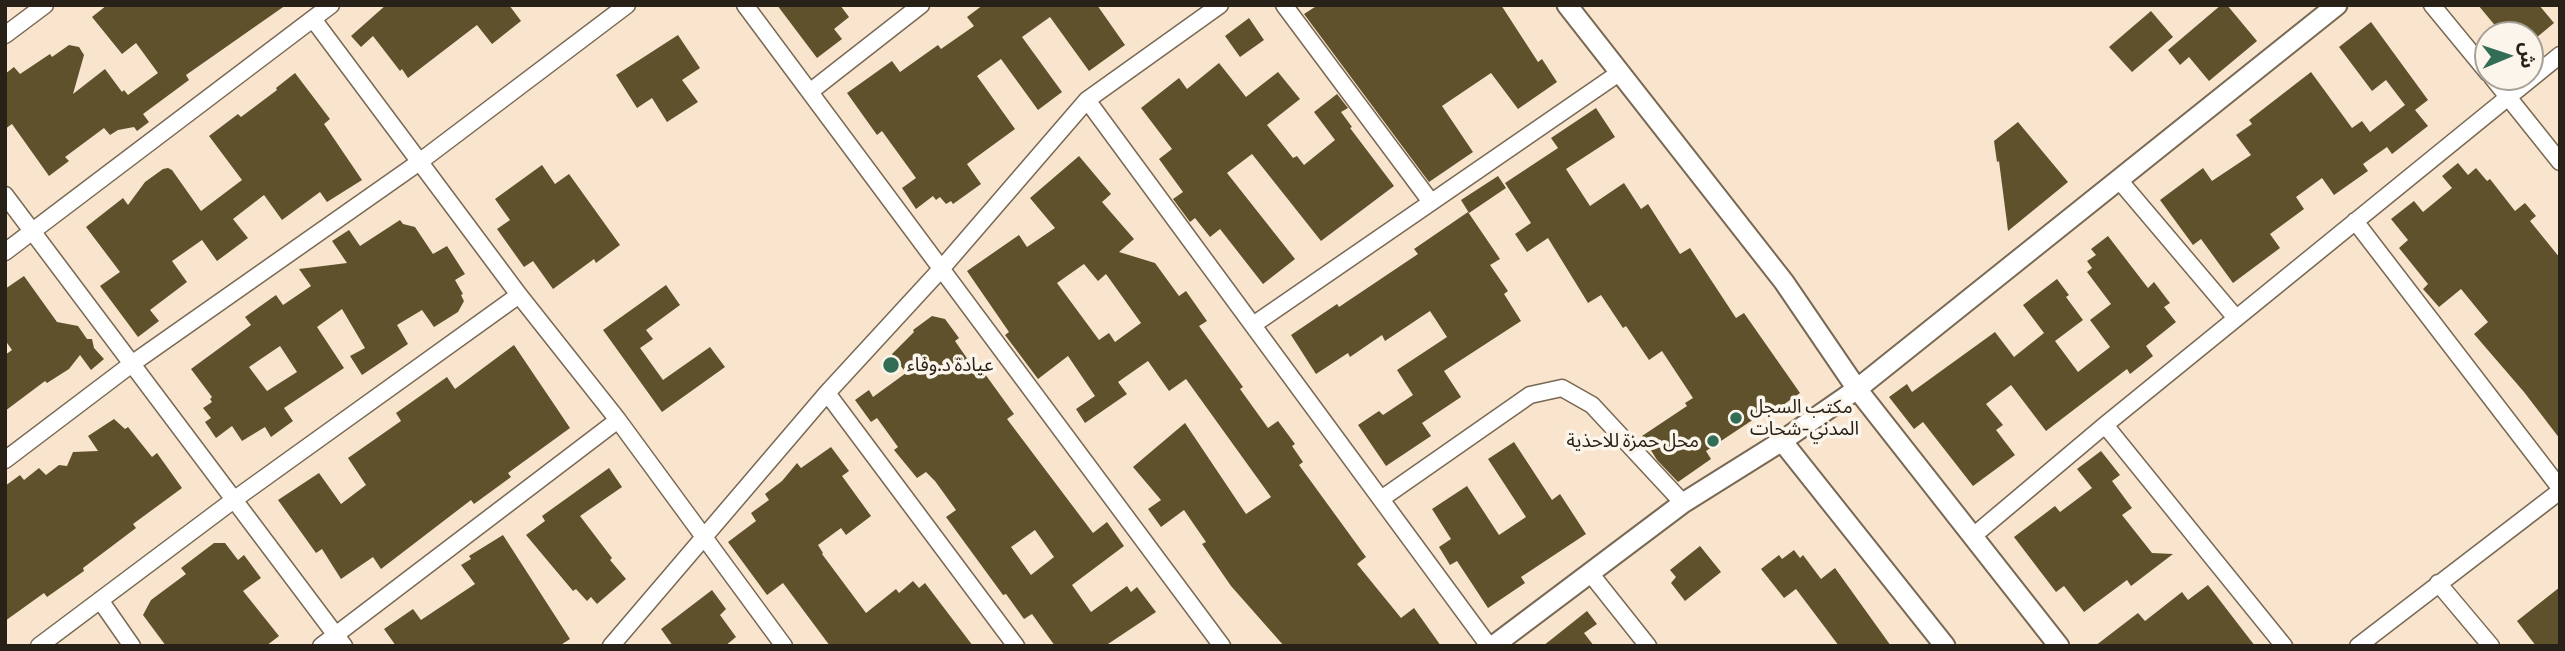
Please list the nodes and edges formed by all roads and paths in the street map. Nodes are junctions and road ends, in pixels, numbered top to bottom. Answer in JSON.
{"nodes":[{"id":1,"x":45,"y":5,"type":"edge"},
{"id":2,"x":331,"y":5,"type":"edge"},
{"id":3,"x":627,"y":5,"type":"edge"},
{"id":4,"x":746,"y":5,"type":"edge"},
{"id":5,"x":921,"y":5,"type":"edge"},
{"id":6,"x":1220,"y":5,"type":"edge"},
{"id":7,"x":1284,"y":5,"type":"edge"},
{"id":8,"x":1567,"y":5,"type":"edge"},
{"id":9,"x":2337,"y":5,"type":"edge"},
{"id":10,"x":2432,"y":5,"type":"edge"},
{"id":11,"x":313,"y":19,"type":"junction"},
{"id":12,"x":5,"y":34,"type":"edge"},
{"id":13,"x":2560,"y":55,"type":"edge"},
{"id":14,"x":2474,"y":56,"type":"edge"},
{"id":15,"x":1619,"y":73,"type":"junction"},
{"id":16,"x":811,"y":91,"type":"junction"},
{"id":17,"x":2503,"y":91,"type":"edge"},
{"id":18,"x":2508,"y":97,"type":"junction"},
{"id":19,"x":1087,"y":100,"type":"junction"},
{"id":20,"x":2560,"y":162,"type":"edge"},
{"id":21,"x":418,"y":163,"type":"junction"},
{"id":22,"x":2119,"y":180,"type":"junction"},
{"id":23,"x":5,"y":195,"type":"edge"},
{"id":24,"x":1431,"y":202,"type":"junction"},
{"id":25,"x":2355,"y":221,"type":"junction"},
{"id":26,"x":32,"y":232,"type":"junction"},
{"id":27,"x":5,"y":252,"type":"edge"},
{"id":28,"x":942,"y":268,"type":"junction"},
{"id":29,"x":519,"y":295,"type":"junction"},
{"id":30,"x":2236,"y":318,"type":"junction"},
{"id":31,"x":1253,"y":325,"type":"junction"},
{"id":32,"x":133,"y":363,"type":"junction"},
{"id":33,"x":1857,"y":389,"type":"junction"},
{"id":34,"x":827,"y":394,"type":"junction"},
{"id":35,"x":618,"y":420,"type":"junction"},
{"id":36,"x":2105,"y":425,"type":"junction"},
{"id":37,"x":1782,"y":441,"type":"junction"},
{"id":38,"x":5,"y":460,"type":"edge"},
{"id":39,"x":2560,"y":490,"type":"edge"},
{"id":40,"x":235,"y":499,"type":"junction"},
{"id":41,"x":1381,"y":499,"type":"junction"},
{"id":42,"x":1683,"y":503,"type":"junction"},
{"id":43,"x":704,"y":537,"type":"junction"},
{"id":44,"x":1972,"y":537,"type":"junction"},
{"id":45,"x":1590,"y":573,"type":"junction"},
{"id":46,"x":2438,"y":583,"type":"junction"},
{"id":47,"x":100,"y":600,"type":"junction"},
{"id":48,"x":339,"y":640,"type":"edge"},
{"id":49,"x":39,"y":646,"type":"edge"},
{"id":50,"x":132,"y":646,"type":"edge"},
{"id":51,"x":321,"y":646,"type":"edge"},
{"id":52,"x":611,"y":646,"type":"edge"},
{"id":53,"x":784,"y":646,"type":"edge"},
{"id":54,"x":1016,"y":646,"type":"edge"},
{"id":55,"x":1222,"y":646,"type":"edge"},
{"id":56,"x":1491,"y":646,"type":"edge"},
{"id":57,"x":1648,"y":646,"type":"edge"},
{"id":58,"x":1945,"y":646,"type":"edge"},
{"id":59,"x":2059,"y":646,"type":"edge"},
{"id":60,"x":2284,"y":646,"type":"edge"},
{"id":61,"x":2358,"y":646,"type":"edge"},
{"id":62,"x":2491,"y":646,"type":"edge"}],
"edges":[{"from":1,"to":12,"type":"street"},
{"from":2,"to":11,"type":"street"},
{"from":3,"to":21,"type":"street"},
{"from":4,"to":16,"type":"street"},
{"from":5,"to":16,"type":"street"},
{"from":6,"to":19,"type":"street"},
{"from":7,"to":24,"type":"street"},
{"from":8,"to":15,"type":"street"},
{"from":9,"to":22,"type":"street"},
{"from":10,"to":14,"type":"street"},
{"from":11,"to":21,"type":"street"},
{"from":11,"to":26,"type":"street"},
{"from":13,"to":18,"type":"street"},
{"from":15,"to":24,"type":"street"},
{"from":15,"to":33,"type":"street"},
{"from":16,"to":28,"type":"street"},
{"from":17,"to":18,"type":"street"},
{"from":18,"to":20,"type":"street"},
{"from":18,"to":25,"type":"street"},
{"from":19,"to":28,"type":"street"},
{"from":19,"to":31,"type":"street"},
{"from":21,"to":29,"type":"street"},
{"from":21,"to":32,"type":"street"},
{"from":22,"to":30,"type":"street"},
{"from":22,"to":33,"type":"street"},
{"from":23,"to":26,"type":"street"},
{"from":24,"to":31,"type":"street"},
{"from":25,"to":30,"type":"street"},
{"from":25,"to":39,"type":"street"},
{"from":26,"to":27,"type":"street"},
{"from":26,"to":32,"type":"street"},
{"from":28,"to":34,"type":"street"},
{"from":28,"to":55,"type":"street"},
{"from":29,"to":35,"type":"street"},
{"from":29,"to":40,"type":"street"},
{"from":30,"to":36,"type":"street"},
{"from":31,"to":41,"type":"street"},
{"from":32,"to":38,"type":"street"},
{"from":32,"to":40,"type":"street"},
{"from":33,"to":37,"type":"street"},
{"from":33,"to":44,"type":"street"},
{"from":34,"to":43,"type":"street"},
{"from":34,"to":54,"type":"street"},
{"from":35,"to":43,"type":"street"},
{"from":35,"to":48,"type":"street"},
{"from":36,"to":44,"type":"street"},
{"from":36,"to":60,"type":"street"},
{"from":37,"to":42,"type":"street"},
{"from":37,"to":58,"type":"street"},
{"from":39,"to":46,"type":"street"},
{"from":40,"to":47,"type":"street"},
{"from":40,"to":48,"type":"street"},
{"from":41,"to":42,"type":"street"},
{"from":41,"to":56,"type":"street"},
{"from":42,"to":45,"type":"street"},
{"from":43,"to":52,"type":"street"},
{"from":43,"to":53,"type":"street"},
{"from":44,"to":59,"type":"street"},
{"from":45,"to":56,"type":"street"},
{"from":45,"to":57,"type":"street"},
{"from":46,"to":61,"type":"street"},
{"from":46,"to":62,"type":"street"},
{"from":47,"to":49,"type":"street"},
{"from":47,"to":50,"type":"street"},
{"from":48,"to":51,"type":"street"}]}
